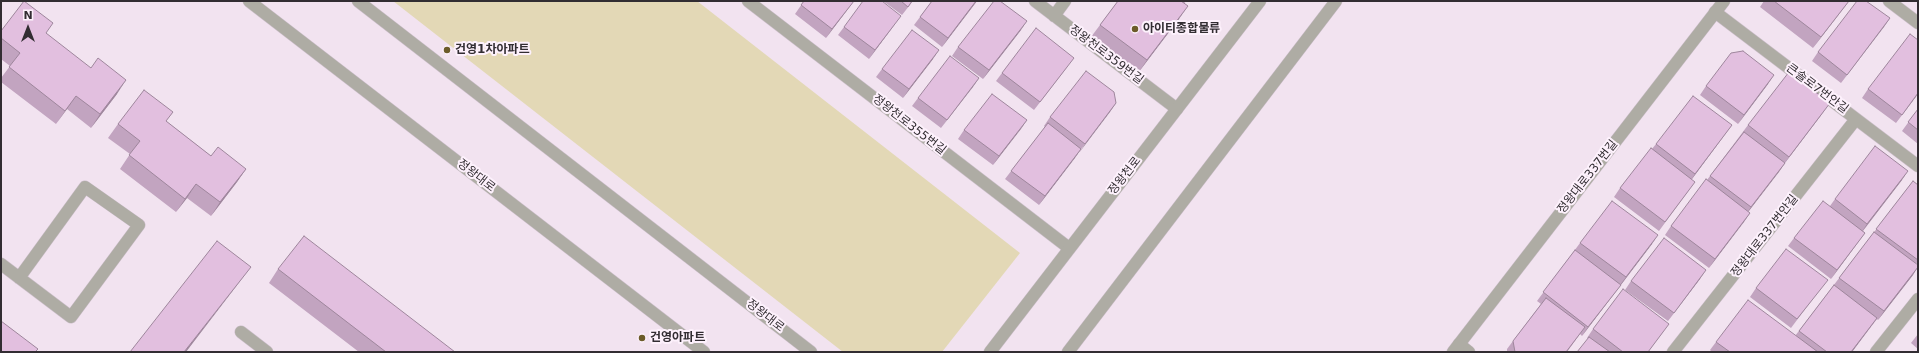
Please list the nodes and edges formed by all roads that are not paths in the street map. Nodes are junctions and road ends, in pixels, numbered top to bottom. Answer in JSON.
{"nodes":[{"id":1,"x":249,"y":1,"type":"edge"},
{"id":2,"x":358,"y":1,"type":"edge"},
{"id":3,"x":748,"y":1,"type":"edge"},
{"id":4,"x":1035,"y":1,"type":"edge"},
{"id":5,"x":1065,"y":1,"type":"edge"},
{"id":6,"x":1260,"y":1,"type":"edge"},
{"id":7,"x":1336,"y":1,"type":"edge"},
{"id":8,"x":1724,"y":1,"type":"edge"},
{"id":9,"x":1889,"y":1,"type":"edge"},
{"id":10,"x":1715,"y":12,"type":"junction"},
{"id":11,"x":1054,"y":16,"type":"junction"},
{"id":12,"x":1918,"y":23,"type":"edge"},
{"id":13,"x":1177,"y":109,"type":"junction"},
{"id":14,"x":1856,"y":119,"type":"junction"},
{"id":15,"x":1918,"y":166,"type":"edge"},
{"id":16,"x":1069,"y":248,"type":"junction"},
{"id":17,"x":1,"y":264,"type":"edge"},
{"id":18,"x":19,"y":278,"type":"junction"},
{"id":19,"x":1918,"y":299,"type":"edge"},
{"id":20,"x":241,"y":332,"type":"dead end"},
{"id":21,"x":1456,"y":348,"type":"edge"},
{"id":22,"x":267,"y":352,"type":"edge"},
{"id":23,"x":704,"y":352,"type":"edge"},
{"id":24,"x":811,"y":352,"type":"edge"},
{"id":25,"x":990,"y":352,"type":"edge"},
{"id":26,"x":1068,"y":352,"type":"edge"},
{"id":27,"x":1469,"y":352,"type":"edge"},
{"id":28,"x":1673,"y":352,"type":"edge"},
{"id":29,"x":1876,"y":352,"type":"edge"}],
"edges":[{"from":1,"to":23,"type":"street","name":"정왕대로"},
{"from":2,"to":24,"type":"street","name":"정왕대로"},
{"from":3,"to":16,"type":"street","name":"정왕천로355번길"},
{"from":4,"to":11,"type":"street","name":"정왕천로359번길"},
{"from":5,"to":11,"type":"street"},
{"from":6,"to":13,"type":"street","name":"정왕천로"},
{"from":7,"to":26,"type":"street"},
{"from":8,"to":10,"type":"street","name":"정왕대로337번길"},
{"from":9,"to":12,"type":"street"},
{"from":10,"to":14,"type":"street","name":"큰솔로7번안길"},
{"from":10,"to":21,"type":"street","name":"정왕대로337번길"},
{"from":11,"to":13,"type":"street","name":"정왕천로359번길"},
{"from":13,"to":16,"type":"street","name":"정왕천로"},
{"from":14,"to":15,"type":"street","name":"큰솔로7번안길"},
{"from":14,"to":28,"type":"street","name":"정왕대로337번안길"},
{"from":16,"to":25,"type":"street","name":"정왕천로"},
{"from":17,"to":18,"type":"street"},
{"from":18,"to":18,"type":"street"},
{"from":19,"to":29,"type":"street"},
{"from":20,"to":22,"type":"street"},
{"from":21,"to":27,"type":"street"}]}
